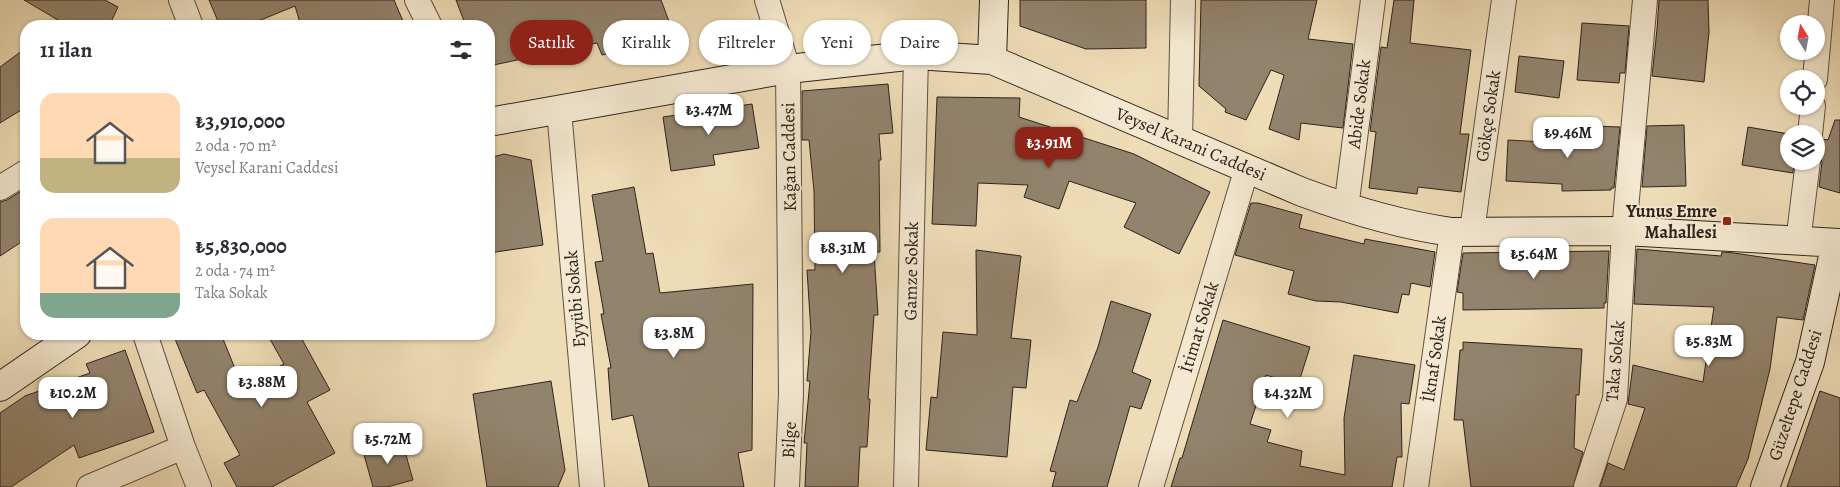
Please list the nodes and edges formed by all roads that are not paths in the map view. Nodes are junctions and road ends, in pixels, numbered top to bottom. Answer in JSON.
{"nodes":[{"id":1,"x":181,"y":0,"type":"edge"},
{"id":2,"x":418,"y":0,"type":"edge"},
{"id":3,"x":766,"y":0,"type":"edge"},
{"id":4,"x":994,"y":0,"type":"edge"},
{"id":5,"x":1182,"y":0,"type":"edge"},
{"id":6,"x":1373,"y":0,"type":"edge"},
{"id":7,"x":1504,"y":0,"type":"edge"},
{"id":8,"x":1645,"y":0,"type":"edge"},
{"id":9,"x":1822,"y":0,"type":"edge"},
{"id":10,"x":189,"y":20,"type":"edge"},
{"id":11,"x":427,"y":20,"type":"edge"},
{"id":12,"x":958,"y":58,"type":"edge"},
{"id":13,"x":881,"y":59,"type":"edge"},
{"id":14,"x":992,"y":60,"type":"junction"},
{"id":15,"x":916,"y":65,"type":"edge"},
{"id":16,"x":788,"y":69,"type":"junction"},
{"id":17,"x":1816,"y":70,"type":"edge"},
{"id":18,"x":559,"y":110,"type":"junction"},
{"id":19,"x":495,"y":121,"type":"edge"},
{"id":20,"x":1180,"y":140,"type":"junction"},
{"id":21,"x":1247,"y":168,"type":"junction"},
{"id":22,"x":1807,"y":170,"type":"edge"},
{"id":23,"x":20,"y":176,"type":"edge"},
{"id":24,"x":0,"y":188,"type":"edge"},
{"id":25,"x":1346,"y":208,"type":"junction"},
{"id":26,"x":1624,"y":231,"type":"junction"},
{"id":27,"x":1462,"y":232,"type":"junction"},
{"id":28,"x":1798,"y":242,"type":"junction"},
{"id":29,"x":1838,"y":243,"type":"edge"},
{"id":30,"x":68,"y":340,"type":"edge"},
{"id":31,"x":147,"y":340,"type":"edge"},
{"id":32,"x":0,"y":388,"type":"edge"},
{"id":33,"x":791,"y":394,"type":"joint"},
{"id":34,"x":183,"y":447,"type":"junction"},
{"id":35,"x":89,"y":487,"type":"edge"},
{"id":36,"x":199,"y":487,"type":"edge"},
{"id":37,"x":592,"y":487,"type":"edge"},
{"id":38,"x":787,"y":487,"type":"edge"},
{"id":39,"x":906,"y":487,"type":"edge"},
{"id":40,"x":1151,"y":487,"type":"edge"},
{"id":41,"x":1416,"y":487,"type":"edge"},
{"id":42,"x":1586,"y":487,"type":"edge"},
{"id":43,"x":1765,"y":487,"type":"edge"}],
"edges":[{"from":1,"to":10,"type":"street"},
{"from":2,"to":11,"type":"street"},
{"from":3,"to":16,"type":"street","name":"Kağan Caddesi"},
{"from":4,"to":14,"type":"main road"},
{"from":5,"to":20,"type":"street"},
{"from":6,"to":25,"type":"street","name":"Abide Sokak"},
{"from":7,"to":27,"type":"street","name":"Gökçe Sokak"},
{"from":8,"to":26,"type":"street","name":"Taka Sokak"},
{"from":9,"to":17,"type":"street"},
{"from":12,"to":14,"type":"main road","name":"Veysel Karani Caddesi"},
{"from":13,"to":16,"type":"main road","name":"Veysel Karani Caddesi"},
{"from":14,"to":20,"type":"main road","name":"Veysel Karani Caddesi"},
{"from":15,"to":39,"type":"street","name":"Gamze Sokak"},
{"from":16,"to":18,"type":"main road","name":"Veysel Karani Caddesi"},
{"from":16,"to":33,"type":"street","name":"Kağan Caddesi"},
{"from":18,"to":19,"type":"main road","name":"Veysel Karani Caddesi"},
{"from":18,"to":37,"type":"street","name":"Eyyübi Sokak"},
{"from":20,"to":21,"type":"main road","name":"Veysel Karani Caddesi"},
{"from":21,"to":25,"type":"main road","name":"Veysel Karani Caddesi"},
{"from":21,"to":40,"type":"street","name":"İtimat Sokak"},
{"from":22,"to":28,"type":"street"},
{"from":23,"to":24,"type":"street"},
{"from":25,"to":27,"type":"main road","name":"Veysel Karani Caddesi"},
{"from":26,"to":27,"type":"main road","name":"Veysel Karani Caddesi"},
{"from":26,"to":28,"type":"main road","name":"Veysel Karani Caddesi"},
{"from":26,"to":42,"type":"street","name":"Taka Sokak"},
{"from":27,"to":41,"type":"street","name":"İknaf Sokak"},
{"from":28,"to":29,"type":"main road","name":"Veysel Karani Caddesi"},
{"from":29,"to":43,"type":"main road","name":"Güzeltepe Caddesi"},
{"from":30,"to":32,"type":"main road"},
{"from":31,"to":34,"type":"street"},
{"from":33,"to":38,"type":"street","name":"Bilge"},
{"from":34,"to":35,"type":"street"},
{"from":34,"to":36,"type":"street"}]}
